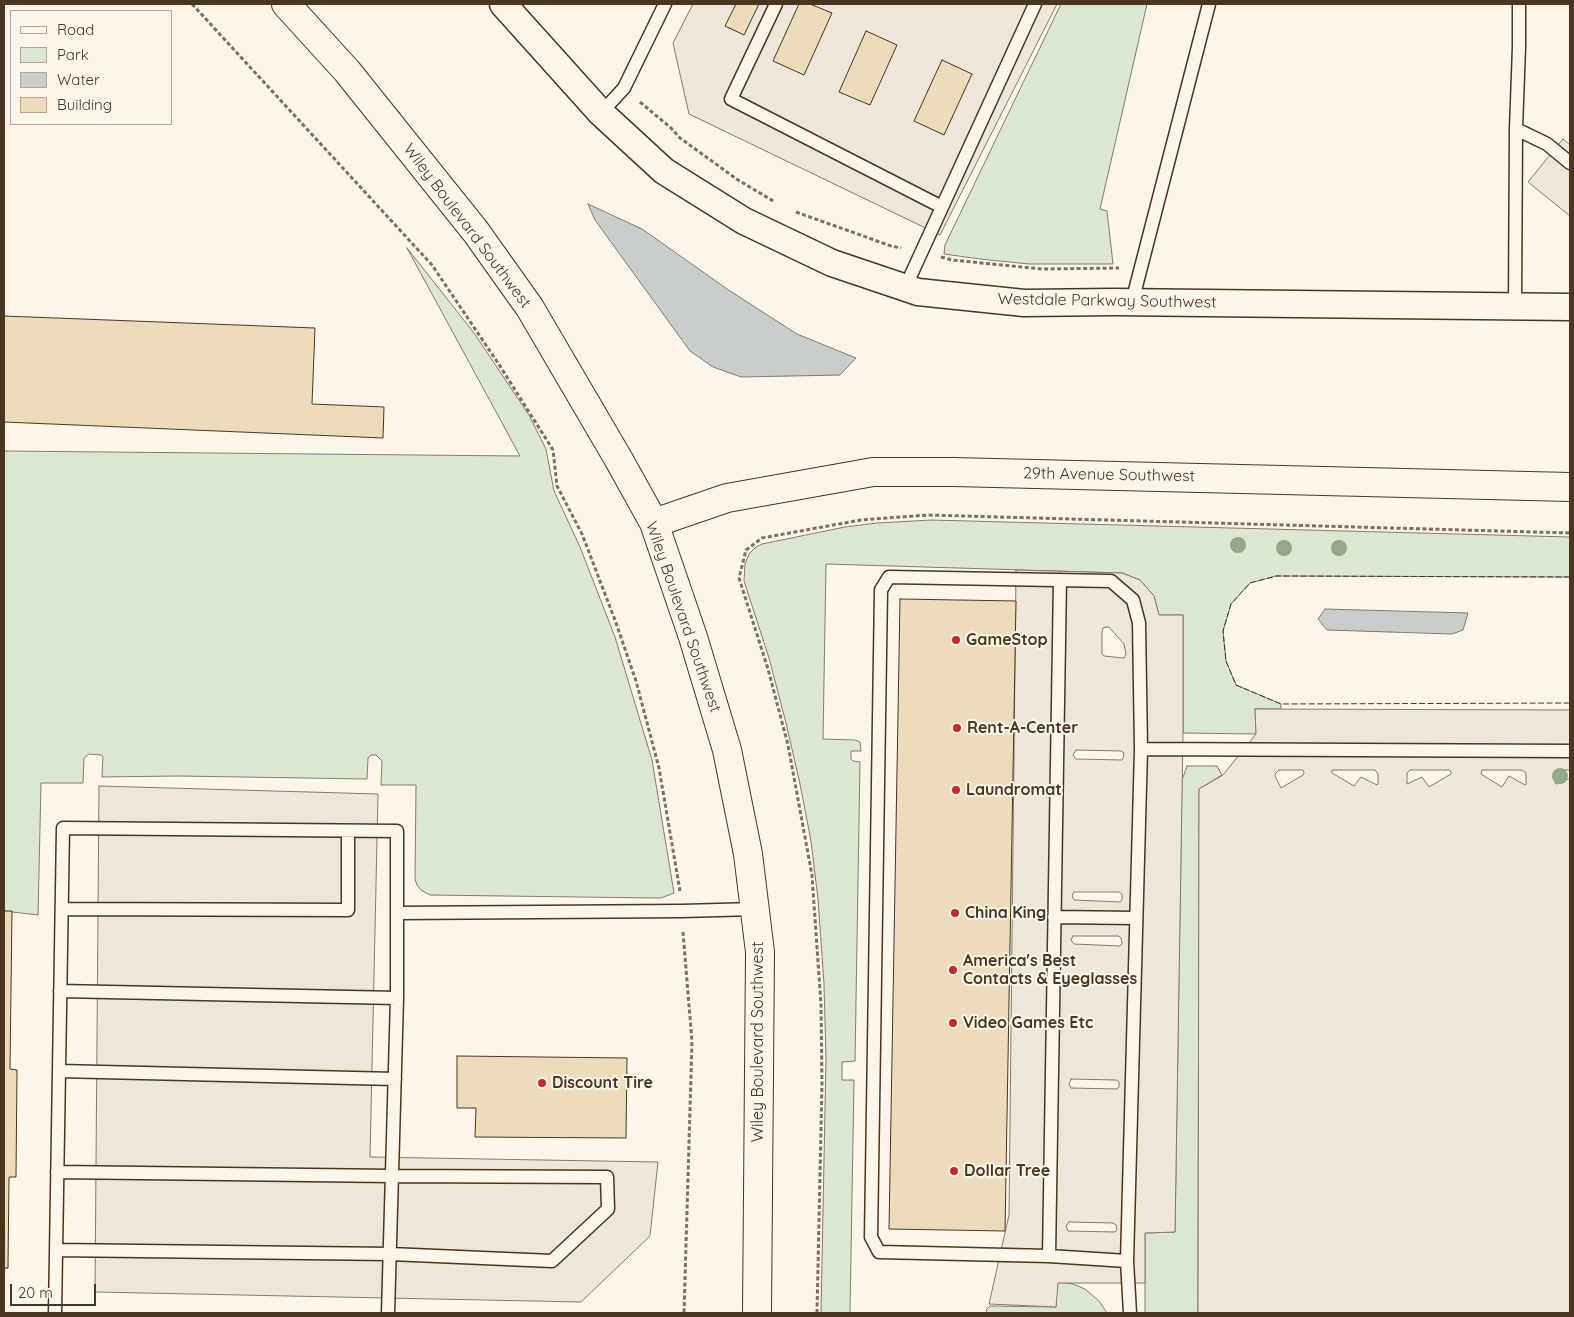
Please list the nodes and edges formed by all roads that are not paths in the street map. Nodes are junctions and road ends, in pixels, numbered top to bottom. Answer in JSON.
{"nodes":[{"id":1,"x":286,"y":4,"type":"edge"},
{"id":2,"x":503,"y":4,"type":"edge"},
{"id":3,"x":665,"y":4,"type":"edge"},
{"id":4,"x":776,"y":4,"type":"edge"},
{"id":5,"x":1035,"y":4,"type":"edge"},
{"id":6,"x":1209,"y":4,"type":"edge"},
{"id":7,"x":1519,"y":4,"type":"edge"},
{"id":8,"x":601,"y":112,"type":"junction"},
{"id":9,"x":1516,"y":130,"type":"junction"},
{"id":10,"x":1570,"y":163,"type":"edge"},
{"id":11,"x":942,"y":207,"type":"junction"},
{"id":12,"x":905,"y":288,"type":"junction"},
{"id":13,"x":1132,"y":302,"type":"junction"},
{"id":14,"x":1515,"y":306,"type":"junction"},
{"id":15,"x":1570,"y":307,"type":"edge"},
{"id":16,"x":1570,"y":487,"type":"edge"},
{"id":17,"x":654,"y":523,"type":"junction"},
{"id":18,"x":1060,"y":580,"type":"junction"},
{"id":19,"x":1140,"y":749,"type":"junction"},
{"id":20,"x":1570,"y":752,"type":"edge"},
{"id":21,"x":348,"y":831,"type":"junction"},
{"id":22,"x":62,"y":909,"type":"junction"},
{"id":23,"x":755,"y":909,"type":"junction"},
{"id":24,"x":397,"y":913,"type":"junction"},
{"id":25,"x":1054,"y":917,"type":"junction"},
{"id":26,"x":1136,"y":918,"type":"junction"},
{"id":27,"x":60,"y":991,"type":"junction"},
{"id":28,"x":397,"y":998,"type":"junction"},
{"id":29,"x":59,"y":1071,"type":"junction"},
{"id":30,"x":395,"y":1078,"type":"junction"},
{"id":31,"x":57,"y":1172,"type":"junction"},
{"id":32,"x":392,"y":1176,"type":"junction"},
{"id":33,"x":56,"y":1250,"type":"junction"},
{"id":34,"x":390,"y":1254,"type":"junction"},
{"id":35,"x":1049,"y":1256,"type":"junction"},
{"id":36,"x":1127,"y":1262,"type":"junction"},
{"id":37,"x":54,"y":1313,"type":"edge"},
{"id":38,"x":388,"y":1313,"type":"edge"},
{"id":39,"x":757,"y":1313,"type":"edge"},
{"id":40,"x":1130,"y":1313,"type":"edge"}],
"edges":[{"from":1,"to":17,"type":"street","name":"Wiley Boulevard Southwest"},
{"from":2,"to":8,"type":"street","name":"Westdale Parkway Southwest"},
{"from":3,"to":8,"type":"lane"},
{"from":4,"to":11,"type":"lane"},
{"from":5,"to":11,"type":"lane"},
{"from":6,"to":13,"type":"lane"},
{"from":7,"to":9,"type":"lane"},
{"from":8,"to":12,"type":"street","name":"Westdale Parkway Southwest"},
{"from":9,"to":10,"type":"lane"},
{"from":9,"to":14,"type":"lane"},
{"from":11,"to":12,"type":"lane"},
{"from":12,"to":13,"type":"street","name":"Westdale Parkway Southwest"},
{"from":13,"to":14,"type":"street","name":"Westdale Parkway Southwest"},
{"from":14,"to":15,"type":"street","name":"Westdale Parkway Southwest"},
{"from":16,"to":17,"type":"street","name":"29th Avenue Southwest"},
{"from":17,"to":23,"type":"street","name":"Wiley Boulevard Southwest"},
{"from":18,"to":19,"type":"lane"},
{"from":18,"to":25,"type":"lane"},
{"from":18,"to":35,"type":"lane"},
{"from":19,"to":20,"type":"lane"},
{"from":19,"to":26,"type":"lane"},
{"from":21,"to":22,"type":"lane"},
{"from":21,"to":22,"type":"lane"},
{"from":21,"to":24,"type":"lane"},
{"from":22,"to":27,"type":"lane"},
{"from":23,"to":24,"type":"lane"},
{"from":23,"to":39,"type":"street","name":"Wiley Boulevard Southwest"},
{"from":24,"to":28,"type":"lane"},
{"from":25,"to":26,"type":"lane"},
{"from":25,"to":35,"type":"lane"},
{"from":26,"to":36,"type":"lane"},
{"from":27,"to":28,"type":"lane"},
{"from":27,"to":29,"type":"lane"},
{"from":28,"to":30,"type":"lane"},
{"from":29,"to":30,"type":"lane"},
{"from":29,"to":31,"type":"lane"},
{"from":30,"to":32,"type":"lane"},
{"from":31,"to":32,"type":"lane"},
{"from":31,"to":33,"type":"lane"},
{"from":32,"to":34,"type":"lane"},
{"from":32,"to":34,"type":"lane"},
{"from":33,"to":34,"type":"lane"},
{"from":33,"to":37,"type":"lane"},
{"from":34,"to":38,"type":"lane"},
{"from":35,"to":36,"type":"lane"},
{"from":36,"to":40,"type":"lane"}]}
